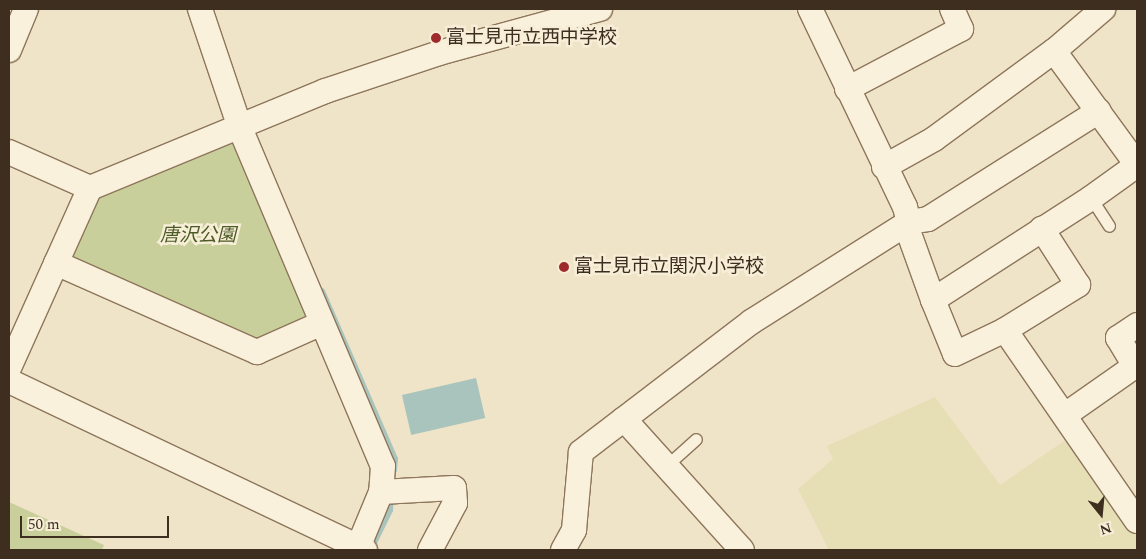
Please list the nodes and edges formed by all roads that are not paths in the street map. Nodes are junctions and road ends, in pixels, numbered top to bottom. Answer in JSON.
{"nodes":[{"id":1,"x":26,"y":9,"type":"edge"},
{"id":2,"x":200,"y":9,"type":"edge"},
{"id":3,"x":600,"y":9,"type":"edge"},
{"id":4,"x":810,"y":9,"type":"edge"},
{"id":5,"x":952,"y":9,"type":"edge"},
{"id":6,"x":1103,"y":9,"type":"edge"},
{"id":7,"x":9,"y":50,"type":"edge"},
{"id":8,"x":1054,"y":51,"type":"junction"},
{"id":9,"x":847,"y":89,"type":"junction"},
{"id":10,"x":1099,"y":111,"type":"junction"},
{"id":11,"x":240,"y":128,"type":"junction"},
{"id":12,"x":9,"y":152,"type":"edge"},
{"id":13,"x":1137,"y":165,"type":"edge"},
{"id":14,"x":884,"y":167,"type":"junction"},
{"id":15,"x":90,"y":188,"type":"junction"},
{"id":16,"x":1091,"y":198,"type":"junction"},
{"id":17,"x":907,"y":224,"type":"junction"},
{"id":18,"x":1108,"y":226,"type":"dead end"},
{"id":19,"x":1042,"y":229,"type":"junction"},
{"id":20,"x":56,"y":263,"type":"junction"},
{"id":21,"x":933,"y":300,"type":"junction"},
{"id":22,"x":322,"y":323,"type":"junction"},
{"id":23,"x":1137,"y":325,"type":"edge"},
{"id":24,"x":1004,"y":330,"type":"junction"},
{"id":25,"x":9,"y":368,"type":"edge"},
{"id":26,"x":9,"y":381,"type":"edge"},
{"id":27,"x":1065,"y":415,"type":"junction"},
{"id":28,"x":624,"y":419,"type":"junction"},
{"id":29,"x":696,"y":439,"type":"dead end"},
{"id":30,"x":666,"y":466,"type":"junction"},
{"id":31,"x":389,"y":492,"type":"junction"},
{"id":32,"x":1137,"y":521,"type":"edge"},
{"id":33,"x":361,"y":549,"type":"edge"},
{"id":34,"x":430,"y":550,"type":"edge"},
{"id":35,"x":563,"y":550,"type":"edge"},
{"id":36,"x":742,"y":550,"type":"edge"}],
"edges":[{"from":1,"to":7,"type":"street"},
{"from":2,"to":11,"type":"street"},
{"from":3,"to":11,"type":"street"},
{"from":4,"to":9,"type":"street"},
{"from":5,"to":9,"type":"street"},
{"from":6,"to":8,"type":"street"},
{"from":8,"to":10,"type":"street"},
{"from":8,"to":14,"type":"street"},
{"from":9,"to":14,"type":"street"},
{"from":10,"to":13,"type":"street"},
{"from":10,"to":17,"type":"street"},
{"from":11,"to":15,"type":"street"},
{"from":11,"to":22,"type":"street"},
{"from":12,"to":15,"type":"street"},
{"from":13,"to":16,"type":"street"},
{"from":14,"to":17,"type":"street"},
{"from":15,"to":20,"type":"street"},
{"from":16,"to":18,"type":"lane"},
{"from":16,"to":19,"type":"street"},
{"from":17,"to":21,"type":"street"},
{"from":17,"to":28,"type":"street"},
{"from":19,"to":21,"type":"street"},
{"from":19,"to":24,"type":"street"},
{"from":20,"to":22,"type":"street"},
{"from":20,"to":25,"type":"street"},
{"from":21,"to":24,"type":"street"},
{"from":22,"to":31,"type":"street"},
{"from":23,"to":27,"type":"street"},
{"from":24,"to":27,"type":"street"},
{"from":26,"to":33,"type":"street"},
{"from":27,"to":32,"type":"street"},
{"from":28,"to":30,"type":"street"},
{"from":28,"to":35,"type":"street"},
{"from":29,"to":30,"type":"lane"},
{"from":30,"to":36,"type":"street"},
{"from":31,"to":33,"type":"street"},
{"from":31,"to":34,"type":"street"}]}
